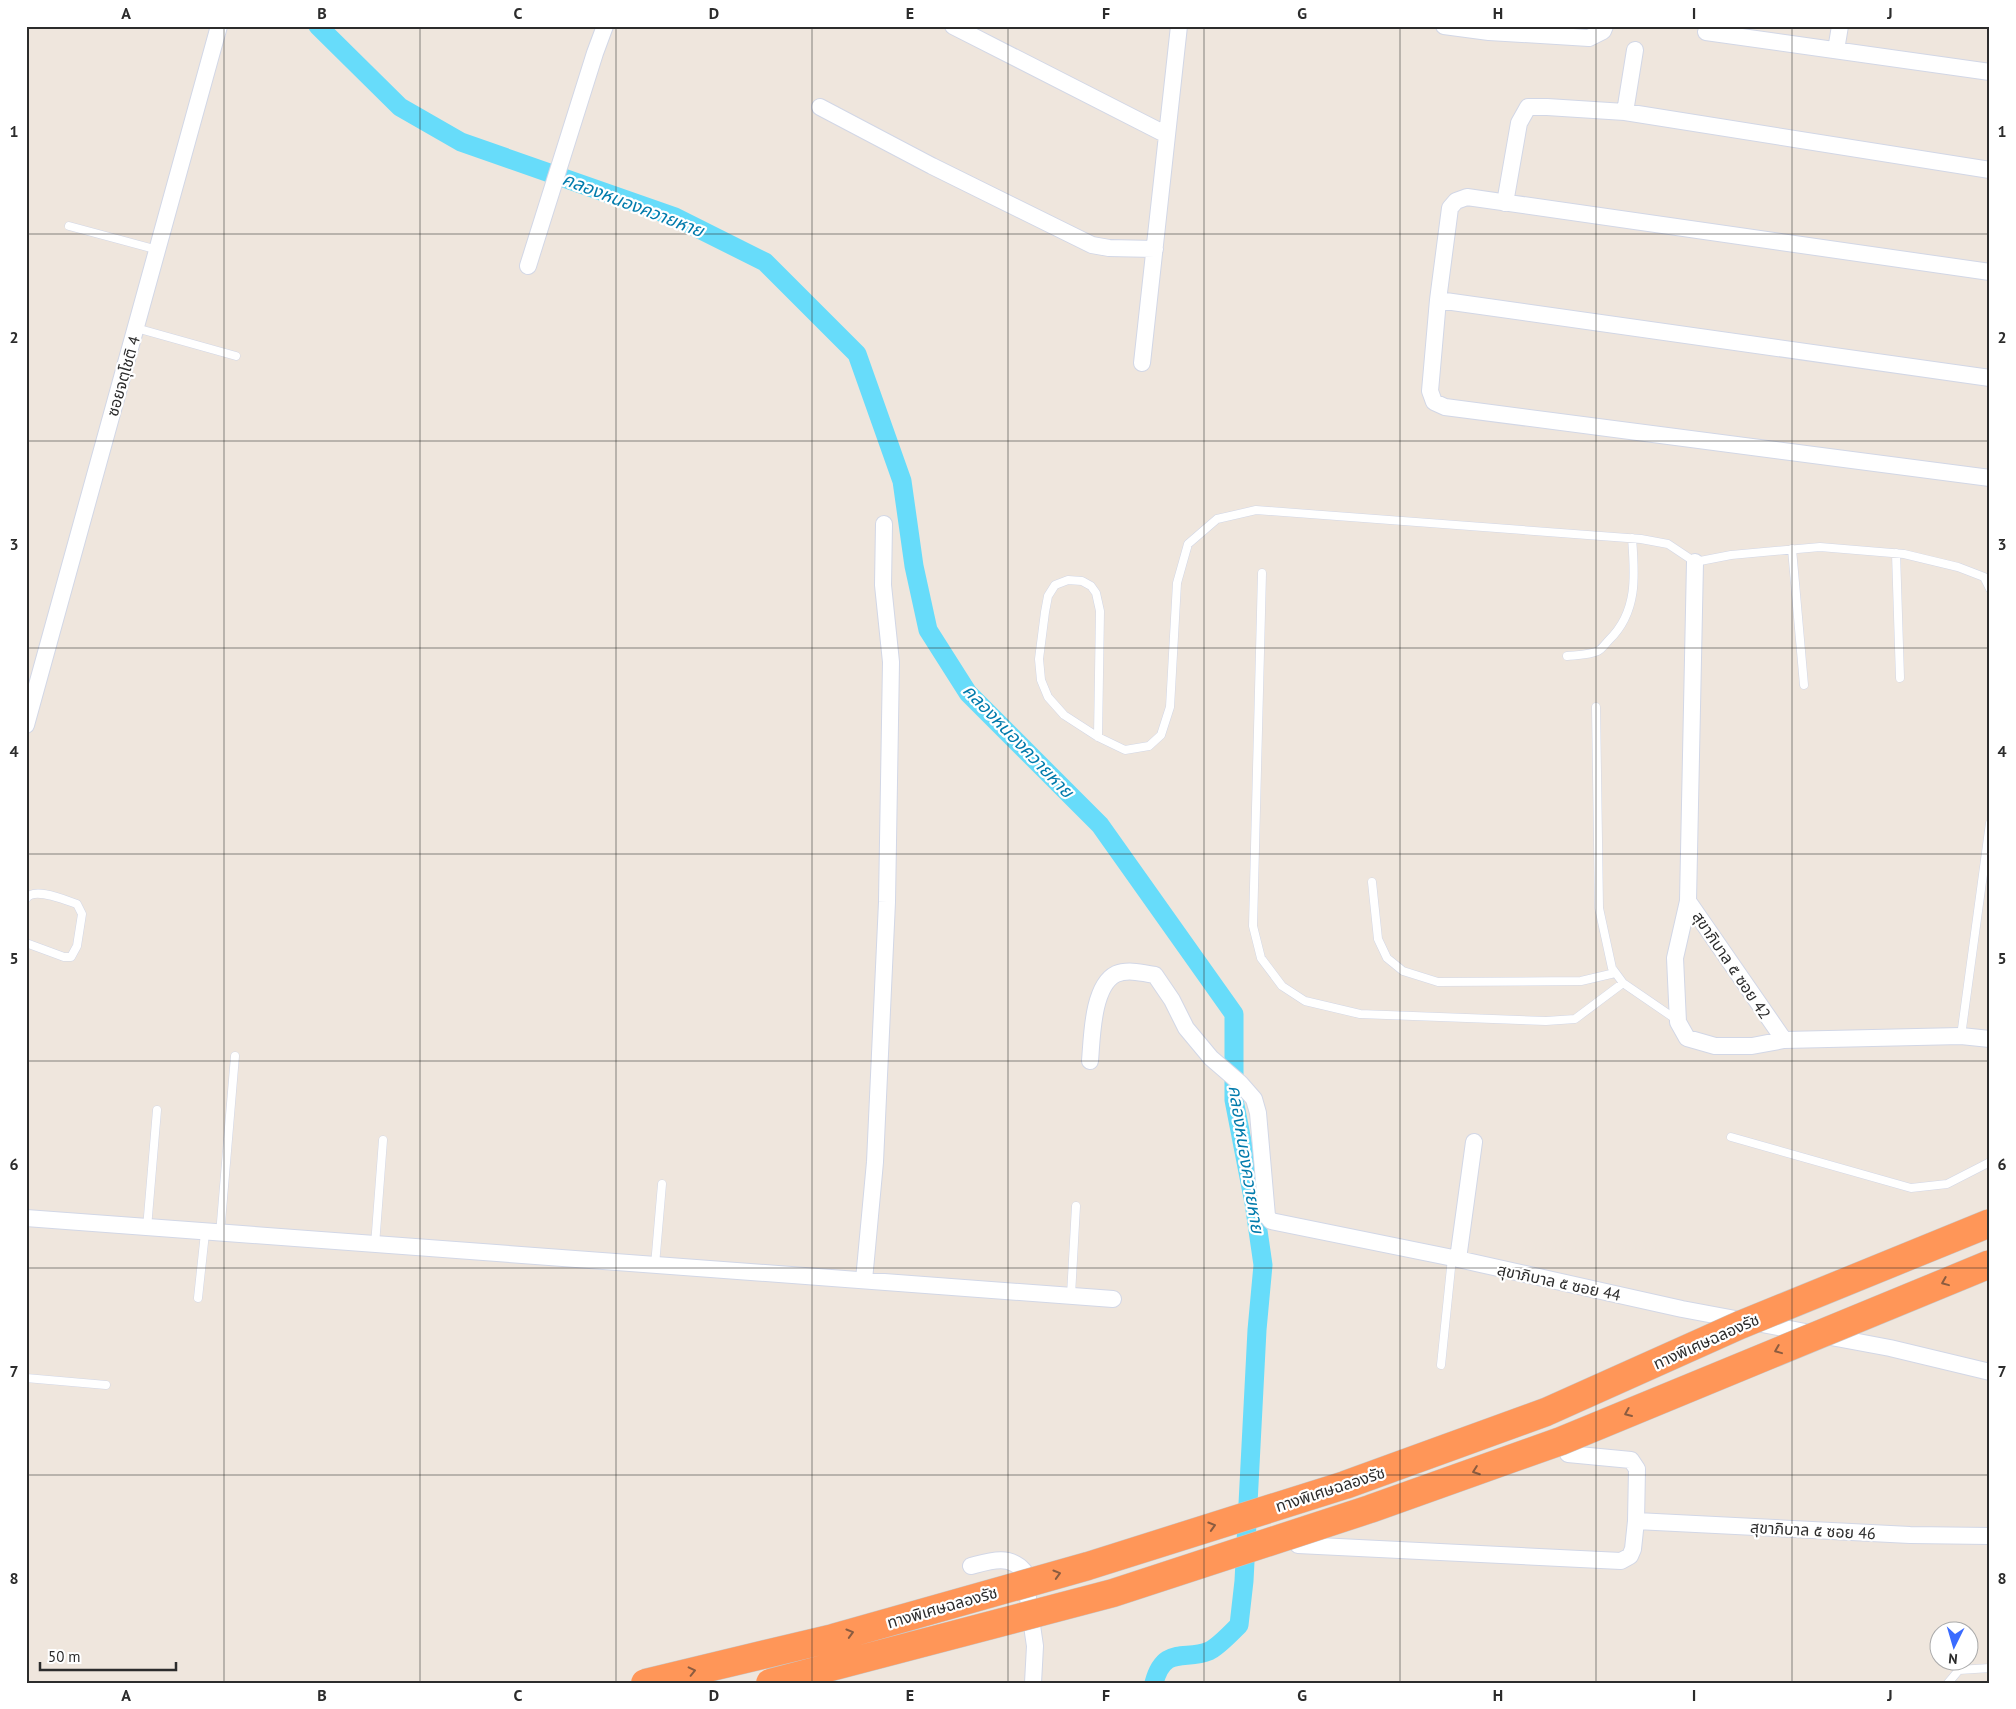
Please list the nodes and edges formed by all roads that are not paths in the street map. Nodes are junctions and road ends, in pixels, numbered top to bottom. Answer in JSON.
{"nodes":[{"id":1,"x":219,"y":26,"type":"edge"},
{"id":2,"x":605,"y":26,"type":"edge"},
{"id":3,"x":952,"y":26,"type":"edge"},
{"id":4,"x":1179,"y":26,"type":"edge"},
{"id":5,"x":1444,"y":26,"type":"edge"},
{"id":6,"x":1840,"y":26,"type":"edge"},
{"id":7,"x":1604,"y":29,"type":"edge"},
{"id":8,"x":1706,"y":32,"type":"dead end"},
{"id":9,"x":1635,"y":50,"type":"dead end"},
{"id":10,"x":1836,"y":50,"type":"junction"},
{"id":11,"x":1990,"y":72,"type":"edge"},
{"id":12,"x":820,"y":106,"type":"dead end"},
{"id":13,"x":1625,"y":112,"type":"junction"},
{"id":14,"x":1168,"y":135,"type":"junction"},
{"id":15,"x":1990,"y":170,"type":"edge"},
{"id":16,"x":1505,"y":203,"type":"junction"},
{"id":17,"x":69,"y":226,"type":"dead end"},
{"id":18,"x":1154,"y":249,"type":"junction"},
{"id":19,"x":158,"y":250,"type":"junction"},
{"id":20,"x":528,"y":266,"type":"dead end"},
{"id":21,"x":1990,"y":272,"type":"edge"},
{"id":22,"x":1438,"y":300,"type":"junction"},
{"id":23,"x":136,"y":328,"type":"junction"},
{"id":24,"x":236,"y":356,"type":"dead end"},
{"id":25,"x":1142,"y":362,"type":"dead end"},
{"id":26,"x":1990,"y":378,"type":"edge"},
{"id":27,"x":1990,"y":478,"type":"edge"},
{"id":28,"x":884,"y":524,"type":"dead end"},
{"id":29,"x":1632,"y":538,"type":"junction"},
{"id":30,"x":1792,"y":549,"type":"junction"},
{"id":31,"x":1896,"y":553,"type":"junction"},
{"id":32,"x":1694,"y":562,"type":"junction"},
{"id":33,"x":1262,"y":573,"type":"dead end"},
{"id":34,"x":1990,"y":589,"type":"edge"},
{"id":35,"x":1567,"y":656,"type":"dead end"},
{"id":36,"x":1900,"y":678,"type":"dead end"},
{"id":37,"x":1804,"y":685,"type":"dead end"},
{"id":38,"x":1596,"y":707,"type":"dead end"},
{"id":39,"x":26,"y":725,"type":"edge"},
{"id":40,"x":1098,"y":737,"type":"junction"},
{"id":41,"x":1990,"y":824,"type":"edge"},
{"id":42,"x":1372,"y":882,"type":"dead end"},
{"id":43,"x":26,"y":899,"type":"edge"},
{"id":44,"x":1688,"y":901,"type":"junction"},
{"id":45,"x":26,"y":943,"type":"edge"},
{"id":46,"x":1615,"y":973,"type":"junction"},
{"id":47,"x":1623,"y":983,"type":"junction"},
{"id":48,"x":1678,"y":1022,"type":"junction"},
{"id":49,"x":1961,"y":1036,"type":"junction"},
{"id":50,"x":1990,"y":1039,"type":"edge"},
{"id":51,"x":1784,"y":1040,"type":"junction"},
{"id":52,"x":235,"y":1056,"type":"dead end"},
{"id":53,"x":1090,"y":1062,"type":"dead end"},
{"id":54,"x":157,"y":1110,"type":"dead end"},
{"id":55,"x":1731,"y":1137,"type":"dead end"},
{"id":56,"x":383,"y":1140,"type":"dead end"},
{"id":57,"x":1474,"y":1142,"type":"dead end"},
{"id":58,"x":1990,"y":1162,"type":"edge"},
{"id":59,"x":662,"y":1184,"type":"dead end"},
{"id":60,"x":1076,"y":1206,"type":"dead end"},
{"id":61,"x":26,"y":1218,"type":"edge"},
{"id":62,"x":1990,"y":1223,"type":"edge"},
{"id":63,"x":147,"y":1228,"type":"junction"},
{"id":64,"x":212,"y":1233,"type":"junction"},
{"id":65,"x":375,"y":1244,"type":"junction"},
{"id":66,"x":1455,"y":1259,"type":"junction"},
{"id":67,"x":1990,"y":1264,"type":"edge"},
{"id":68,"x":655,"y":1265,"type":"junction"},
{"id":69,"x":864,"y":1280,"type":"junction"},
{"id":70,"x":1071,"y":1296,"type":"junction"},
{"id":71,"x":198,"y":1298,"type":"dead end"},
{"id":72,"x":1113,"y":1298,"type":"dead end"},
{"id":73,"x":1441,"y":1365,"type":"dead end"},
{"id":74,"x":1990,"y":1372,"type":"edge"},
{"id":75,"x":26,"y":1378,"type":"edge"},
{"id":76,"x":106,"y":1385,"type":"dead end"},
{"id":77,"x":1568,"y":1454,"type":"dead end"},
{"id":78,"x":1636,"y":1521,"type":"junction"},
{"id":79,"x":1990,"y":1536,"type":"edge"},
{"id":80,"x":1298,"y":1545,"type":"dead end"},
{"id":81,"x":971,"y":1566,"type":"dead end"},
{"id":82,"x":1990,"y":1668,"type":"edge"},
{"id":83,"x":645,"y":1683,"type":"edge"},
{"id":84,"x":770,"y":1683,"type":"edge"},
{"id":85,"x":1033,"y":1683,"type":"edge"},
{"id":86,"x":1948,"y":1683,"type":"edge"}],
"edges":[{"from":1,"to":19,"type":"street","name":"ซอยจตุโชติ 4"},
{"from":2,"to":20,"type":"street"},
{"from":3,"to":14,"type":"street"},
{"from":4,"to":14,"type":"street"},
{"from":5,"to":7,"type":"street"},
{"from":6,"to":10,"type":"street"},
{"from":8,"to":10,"type":"street"},
{"from":9,"to":13,"type":"street"},
{"from":10,"to":11,"type":"street"},
{"from":12,"to":18,"type":"street"},
{"from":13,"to":15,"type":"street"},
{"from":13,"to":16,"type":"street"},
{"from":14,"to":18,"type":"street"},
{"from":16,"to":21,"type":"street"},
{"from":16,"to":22,"type":"street"},
{"from":17,"to":19,"type":"lane"},
{"from":18,"to":25,"type":"street"},
{"from":19,"to":23,"type":"street","name":"ซอยจตุโชติ 4"},
{"from":22,"to":26,"type":"street"},
{"from":22,"to":27,"type":"street"},
{"from":23,"to":24,"type":"lane"},
{"from":23,"to":39,"type":"street","name":"ซอยจตุโชติ 4"},
{"from":28,"to":69,"type":"street"},
{"from":29,"to":32,"type":"lane"},
{"from":29,"to":35,"type":"lane"},
{"from":29,"to":40,"type":"lane"},
{"from":30,"to":31,"type":"lane"},
{"from":30,"to":32,"type":"lane"},
{"from":30,"to":37,"type":"lane"},
{"from":31,"to":34,"type":"lane"},
{"from":31,"to":36,"type":"lane"},
{"from":32,"to":44,"type":"street","name":"สุขาภิบาล ๕ ซอย 42"},
{"from":33,"to":47,"type":"lane"},
{"from":38,"to":46,"type":"lane"},
{"from":40,"to":40,"type":"lane"},
{"from":41,"to":49,"type":"lane"},
{"from":42,"to":46,"type":"lane"},
{"from":43,"to":45,"type":"lane"},
{"from":44,"to":48,"type":"street"},
{"from":44,"to":51,"type":"street","name":"สุขาภิบาล ๕ ซอย 42"},
{"from":46,"to":47,"type":"lane"},
{"from":47,"to":48,"type":"lane"},
{"from":48,"to":51,"type":"street"},
{"from":49,"to":50,"type":"street"},
{"from":49,"to":51,"type":"street"},
{"from":52,"to":64,"type":"lane"},
{"from":53,"to":66,"type":"street","name":"สุขาภิบาล ๕ ซอย 44"},
{"from":54,"to":63,"type":"lane"},
{"from":55,"to":58,"type":"lane"},
{"from":56,"to":65,"type":"lane"},
{"from":57,"to":66,"type":"street"},
{"from":59,"to":68,"type":"lane"},
{"from":60,"to":70,"type":"lane"},
{"from":61,"to":63,"type":"street"},
{"from":83,"to":62,"type":"highway","name":"ทางพิเศษฉลองรัช","one_way":true,"bridge":true},
{"from":63,"to":64,"type":"street"},
{"from":64,"to":65,"type":"street"},
{"from":64,"to":71,"type":"lane"},
{"from":65,"to":68,"type":"street"},
{"from":66,"to":73,"type":"lane"},
{"from":66,"to":74,"type":"street","name":"สุขาภิบาล ๕ ซอย 44"},
{"from":67,"to":84,"type":"highway","name":"ทางพิเศษฉลองรัช","one_way":true,"bridge":true},
{"from":68,"to":69,"type":"street"},
{"from":69,"to":70,"type":"street"},
{"from":70,"to":72,"type":"street"},
{"from":75,"to":76,"type":"lane"},
{"from":77,"to":78,"type":"street"},
{"from":78,"to":79,"type":"street","name":"สุขาภิบาล ๕ ซอย 46"},
{"from":78,"to":80,"type":"street"},
{"from":81,"to":85,"type":"street"},
{"from":82,"to":86,"type":"lane"}]}
